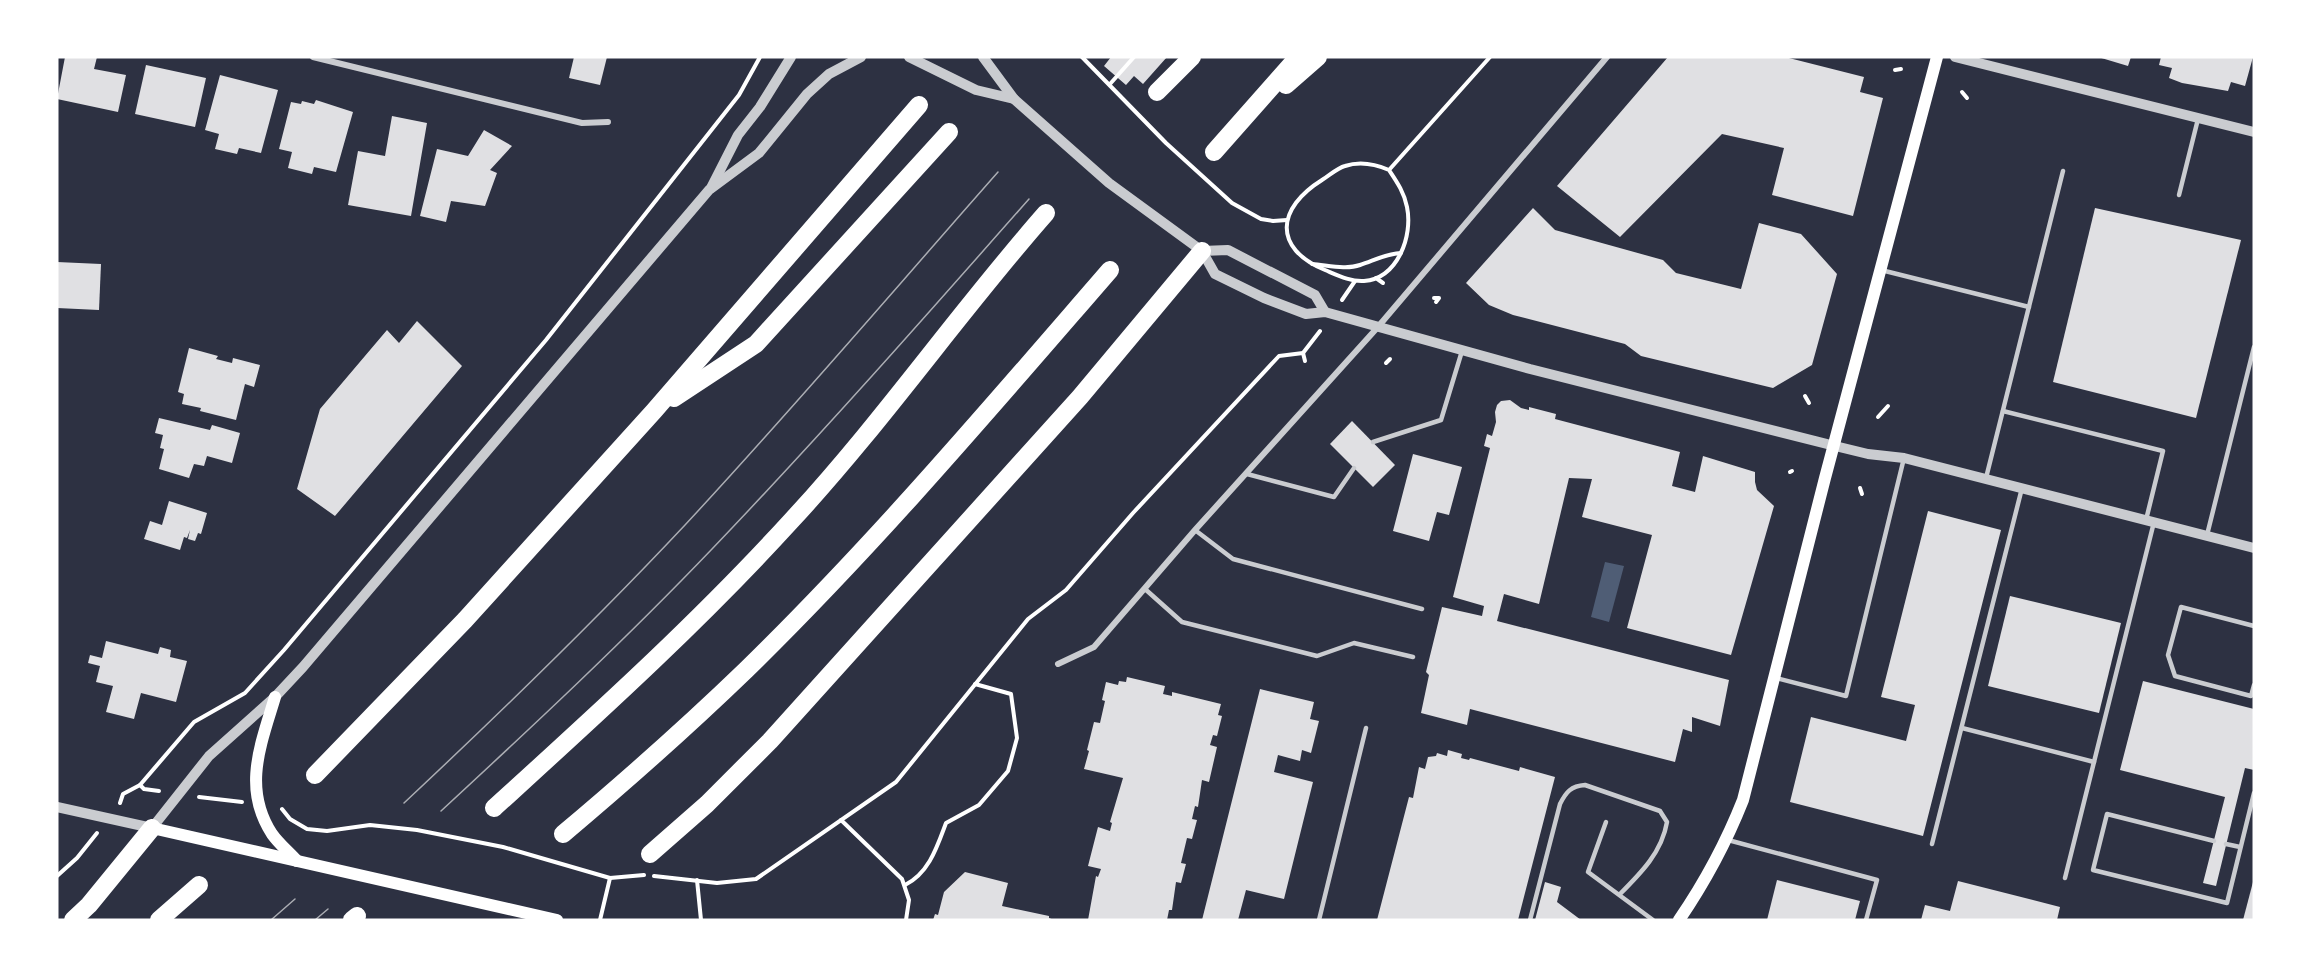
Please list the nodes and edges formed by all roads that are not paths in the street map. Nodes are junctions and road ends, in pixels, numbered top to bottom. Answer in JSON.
{"nodes":[{"id":1,"x":313,"y":57,"type":"edge"},
{"id":2,"x":791,"y":57,"type":"edge"},
{"id":3,"x":861,"y":57,"type":"edge"},
{"id":4,"x":909,"y":57,"type":"edge"},
{"id":5,"x":983,"y":57,"type":"edge"},
{"id":6,"x":1192,"y":57,"type":"edge"},
{"id":7,"x":1298,"y":57,"type":"edge"},
{"id":8,"x":1318,"y":57,"type":"edge"},
{"id":9,"x":1607,"y":57,"type":"edge"},
{"id":10,"x":1937,"y":57,"type":"edge"},
{"id":11,"x":1955,"y":57,"type":"edge"},
{"id":12,"x":1157,"y":92,"type":"dead end"},
{"id":13,"x":1014,"y":99,"type":"junction"},
{"id":14,"x":919,"y":105,"type":"dead end"},
{"id":15,"x":2198,"y":118,"type":"junction"},
{"id":16,"x":608,"y":122,"type":"dead end"},
{"id":17,"x":949,"y":132,"type":"dead end"},
{"id":18,"x":2254,"y":132,"type":"edge"},
{"id":19,"x":2063,"y":171,"type":"dead end"},
{"id":20,"x":709,"y":190,"type":"junction"},
{"id":21,"x":2179,"y":195,"type":"dead end"},
{"id":22,"x":1046,"y":213,"type":"dead end"},
{"id":23,"x":1202,"y":251,"type":"junction"},
{"id":24,"x":1110,"y":270,"type":"dead end"},
{"id":25,"x":1881,"y":270,"type":"junction"},
{"id":26,"x":2029,"y":308,"type":"junction"},
{"id":27,"x":1326,"y":312,"type":"junction"},
{"id":28,"x":1377,"y":328,"type":"junction"},
{"id":29,"x":2254,"y":345,"type":"edge"},
{"id":30,"x":1462,"y":351,"type":"junction"},
{"id":31,"x":654,"y":411,"type":"junction"},
{"id":32,"x":2003,"y":411,"type":"junction"},
{"id":33,"x":1373,"y":442,"type":"dead end"},
{"id":34,"x":1835,"y":446,"type":"junction"},
{"id":35,"x":1904,"y":458,"type":"junction"},
{"id":36,"x":1354,"y":468,"type":"dead end"},
{"id":37,"x":1247,"y":474,"type":"junction"},
{"id":38,"x":1986,"y":478,"type":"junction"},
{"id":39,"x":2022,"y":488,"type":"junction"},
{"id":40,"x":2150,"y":521,"type":"junction"},
{"id":41,"x":1195,"y":530,"type":"junction"},
{"id":42,"x":2206,"y":536,"type":"junction"},
{"id":43,"x":2254,"y":548,"type":"edge"},
{"id":44,"x":1145,"y":589,"type":"junction"},
{"id":45,"x":1422,"y":609,"type":"dead end"},
{"id":46,"x":2254,"y":626,"type":"edge"},
{"id":47,"x":1413,"y":657,"type":"dead end"},
{"id":48,"x":1058,"y":664,"type":"dead end"},
{"id":49,"x":1776,"y":678,"type":"junction"},
{"id":50,"x":2254,"y":685,"type":"edge"},
{"id":51,"x":2253,"y":696,"type":"edge"},
{"id":52,"x":276,"y":697,"type":"junction"},
{"id":53,"x":1366,"y":728,"type":"dead end"},
{"id":54,"x":1962,"y":728,"type":"junction"},
{"id":55,"x":2094,"y":762,"type":"junction"},
{"id":56,"x":315,"y":775,"type":"dead end"},
{"id":57,"x":2254,"y":793,"type":"edge"},
{"id":58,"x":57,"y":807,"type":"edge"},
{"id":59,"x":494,"y":808,"type":"dead end"},
{"id":60,"x":1606,"y":822,"type":"dead end"},
{"id":61,"x":152,"y":828,"type":"junction"},
{"id":62,"x":563,"y":834,"type":"dead end"},
{"id":63,"x":1727,"y":840,"type":"junction"},
{"id":64,"x":2214,"y":841,"type":"dead end"},
{"id":65,"x":1932,"y":844,"type":"dead end"},
{"id":66,"x":2226,"y":844,"type":"dead end"},
{"id":67,"x":2240,"y":848,"type":"junction"},
{"id":68,"x":650,"y":854,"type":"dead end"},
{"id":69,"x":297,"y":861,"type":"junction"},
{"id":70,"x":2065,"y":878,"type":"dead end"},
{"id":71,"x":199,"y":885,"type":"dead end"},
{"id":72,"x":1620,"y":894,"type":"junction"},
{"id":73,"x":73,"y":920,"type":"edge"},
{"id":74,"x":159,"y":920,"type":"edge"},
{"id":75,"x":557,"y":920,"type":"edge"},
{"id":76,"x":1319,"y":920,"type":"edge"},
{"id":77,"x":1530,"y":920,"type":"edge"},
{"id":78,"x":1653,"y":920,"type":"edge"},
{"id":79,"x":1679,"y":920,"type":"edge"},
{"id":80,"x":1866,"y":920,"type":"edge"}],
"edges":[{"from":1,"to":16,"type":"street"},
{"from":2,"to":20,"type":"street"},
{"from":3,"to":20,"type":"street"},
{"from":4,"to":13,"type":"street"},
{"from":5,"to":13,"type":"street"},
{"from":6,"to":12,"type":"highway"},
{"from":7,"to":8,"type":"highway"},
{"from":9,"to":28,"type":"street"},
{"from":10,"to":25,"type":"main road"},
{"from":11,"to":15,"type":"street"},
{"from":13,"to":23,"type":"street"},
{"from":14,"to":31,"type":"highway"},
{"from":15,"to":18,"type":"street"},
{"from":15,"to":21,"type":"lane"},
{"from":17,"to":31,"type":"highway"},
{"from":19,"to":26,"type":"lane"},
{"from":20,"to":52,"type":"street"},
{"from":22,"to":59,"type":"highway"},
{"from":23,"to":27,"type":"street"},
{"from":23,"to":27,"type":"street"},
{"from":23,"to":68,"type":"highway"},
{"from":24,"to":62,"type":"highway"},
{"from":25,"to":26,"type":"lane"},
{"from":25,"to":34,"type":"main road"},
{"from":26,"to":32,"type":"lane"},
{"from":27,"to":28,"type":"street"},
{"from":28,"to":30,"type":"street"},
{"from":28,"to":37,"type":"street"},
{"from":29,"to":42,"type":"lane"},
{"from":30,"to":33,"type":"lane"},
{"from":30,"to":34,"type":"street"},
{"from":31,"to":56,"type":"highway"},
{"from":32,"to":38,"type":"lane"},
{"from":32,"to":40,"type":"lane"},
{"from":34,"to":35,"type":"street"},
{"from":34,"to":49,"type":"main road"},
{"from":35,"to":38,"type":"street"},
{"from":35,"to":49,"type":"lane"},
{"from":36,"to":37,"type":"lane"},
{"from":37,"to":41,"type":"street"},
{"from":38,"to":39,"type":"street"},
{"from":39,"to":40,"type":"street"},
{"from":39,"to":54,"type":"lane"},
{"from":40,"to":42,"type":"street"},
{"from":40,"to":55,"type":"lane"},
{"from":41,"to":44,"type":"street"},
{"from":41,"to":45,"type":"lane"},
{"from":42,"to":43,"type":"street"},
{"from":44,"to":47,"type":"lane"},
{"from":44,"to":48,"type":"street"},
{"from":46,"to":51,"type":"lane"},
{"from":49,"to":63,"type":"main road"},
{"from":50,"to":51,"type":"lane"},
{"from":52,"to":61,"type":"street"},
{"from":52,"to":69,"type":"main road"},
{"from":53,"to":76,"type":"lane"},
{"from":54,"to":55,"type":"lane"},
{"from":54,"to":65,"type":"lane"},
{"from":55,"to":70,"type":"lane"},
{"from":57,"to":67,"type":"lane"},
{"from":58,"to":61,"type":"street"},
{"from":60,"to":72,"type":"lane"},
{"from":61,"to":69,"type":"main road"},
{"from":61,"to":73,"type":"highway"},
{"from":63,"to":79,"type":"main road"},
{"from":63,"to":80,"type":"lane"},
{"from":64,"to":67,"type":"lane"},
{"from":66,"to":67,"type":"lane"},
{"from":69,"to":75,"type":"main road"},
{"from":71,"to":74,"type":"highway"},
{"from":72,"to":77,"type":"lane"},
{"from":72,"to":78,"type":"lane"}]}
